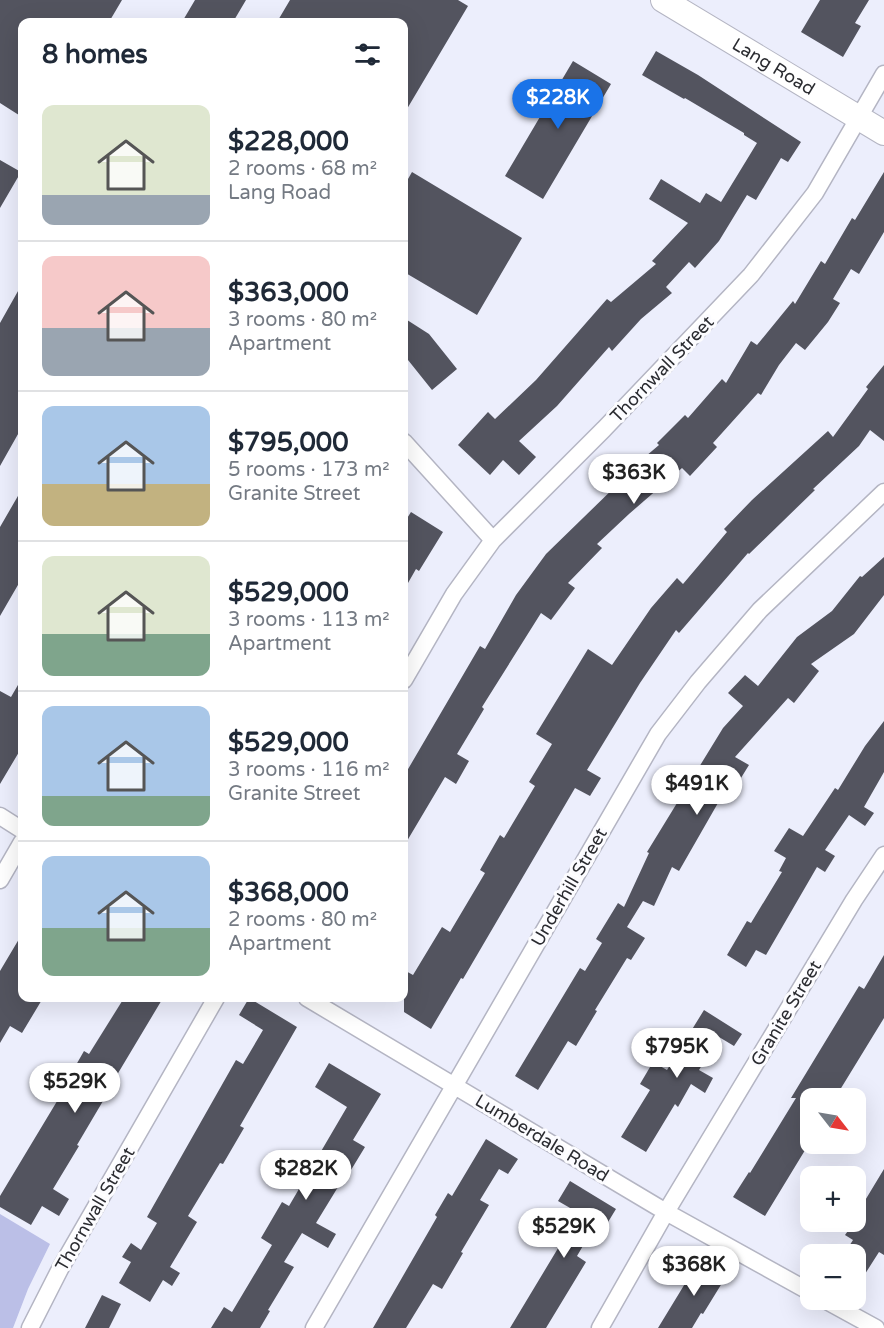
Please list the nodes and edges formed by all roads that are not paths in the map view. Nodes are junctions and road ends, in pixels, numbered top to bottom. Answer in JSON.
{"nodes":[{"id":1,"x":663,"y":0,"type":"edge"},
{"id":2,"x":884,"y":74,"type":"edge"},
{"id":3,"x":858,"y":119,"type":"junction"},
{"id":4,"x":884,"y":133,"type":"edge"},
{"id":5,"x":408,"y":446,"type":"edge"},
{"id":6,"x":884,"y":492,"type":"edge"},
{"id":7,"x":493,"y":540,"type":"junction"},
{"id":8,"x":408,"y":673,"type":"edge"},
{"id":9,"x":0,"y":816,"type":"edge"},
{"id":10,"x":18,"y":827,"type":"edge"},
{"id":11,"x":18,"y":849,"type":"edge"},
{"id":12,"x":884,"y":855,"type":"edge"},
{"id":13,"x":0,"y":880,"type":"edge"},
{"id":14,"x":214,"y":1002,"type":"edge"},
{"id":15,"x":314,"y":1002,"type":"edge"},
{"id":16,"x":454,"y":1085,"type":"junction"},
{"id":17,"x":666,"y":1212,"type":"junction"},
{"id":18,"x":800,"y":1286,"type":"edge"},
{"id":19,"x":843,"y":1310,"type":"edge"},
{"id":20,"x":30,"y":1328,"type":"edge"},
{"id":21,"x":314,"y":1328,"type":"edge"},
{"id":22,"x":600,"y":1328,"type":"edge"},
{"id":23,"x":876,"y":1328,"type":"edge"}],
"edges":[{"from":1,"to":3,"type":"street","name":"Lang Road"},
{"from":2,"to":3,"type":"street","name":"Thornwall Street"},
{"from":3,"to":4,"type":"street","name":"Lang Road"},
{"from":3,"to":7,"type":"street","name":"Thornwall Street"},
{"from":5,"to":7,"type":"street"},
{"from":6,"to":16,"type":"street","name":"Underhill Street"},
{"from":7,"to":8,"type":"street","name":"Thornwall Street"},
{"from":9,"to":10,"type":"street"},
{"from":11,"to":13,"type":"street"},
{"from":12,"to":17,"type":"street","name":"Granite Street"},
{"from":14,"to":20,"type":"street","name":"Thornwall Street"},
{"from":15,"to":16,"type":"street","name":"Lumberdale Road"},
{"from":16,"to":17,"type":"street","name":"Lumberdale Road"},
{"from":16,"to":21,"type":"street","name":"Underhill Street"},
{"from":17,"to":18,"type":"street","name":"Lumberdale Road"},
{"from":17,"to":22,"type":"street","name":"Granite Street"},
{"from":19,"to":23,"type":"street"}]}
